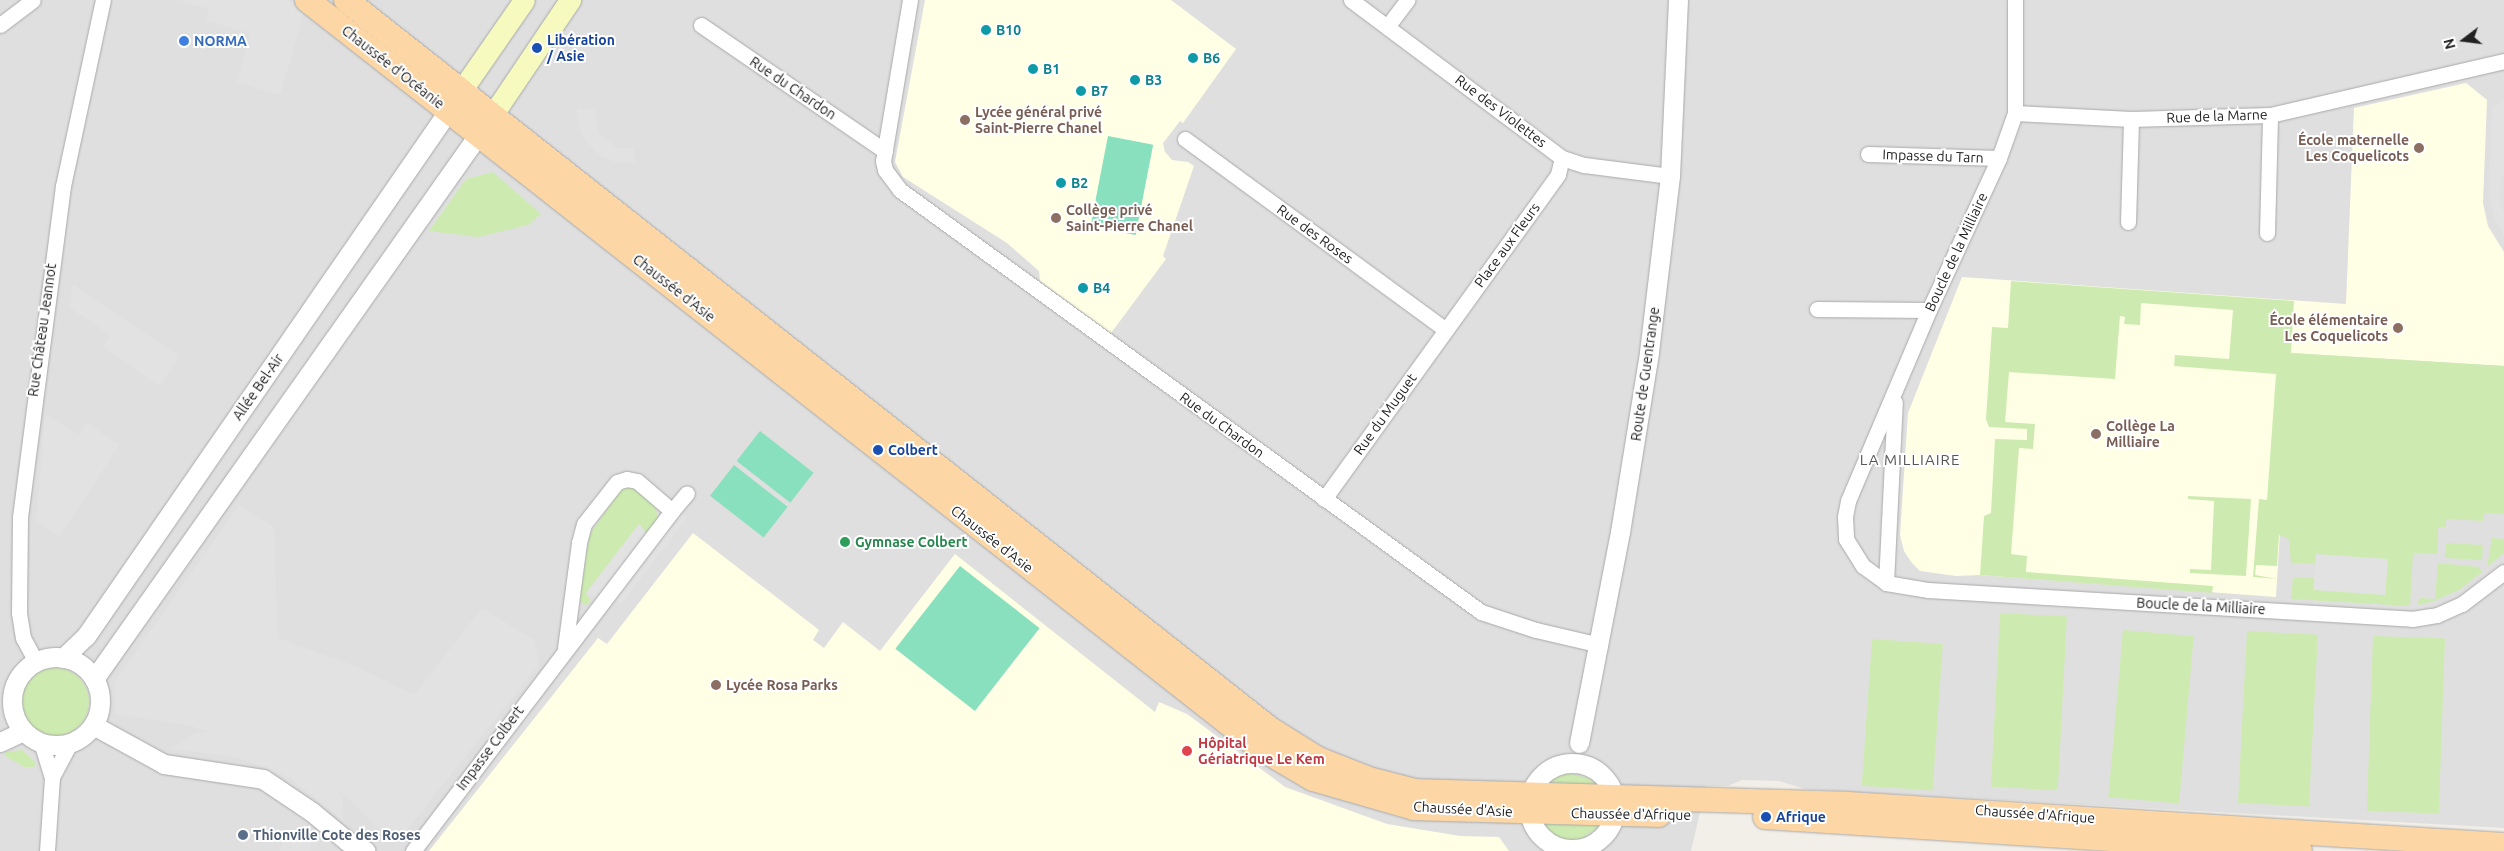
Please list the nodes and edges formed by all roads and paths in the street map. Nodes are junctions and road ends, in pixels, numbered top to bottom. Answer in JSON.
{"nodes":[{"id":1,"x":33,"y":0,"type":"edge"},
{"id":2,"x":103,"y":0,"type":"edge"},
{"id":3,"x":307,"y":0,"type":"edge"},
{"id":4,"x":346,"y":0,"type":"edge"},
{"id":5,"x":524,"y":0,"type":"edge"},
{"id":6,"x":570,"y":0,"type":"edge"},
{"id":7,"x":910,"y":0,"type":"edge"},
{"id":8,"x":1350,"y":0,"type":"edge"},
{"id":9,"x":1407,"y":0,"type":"edge"},
{"id":10,"x":1678,"y":0,"type":"edge"},
{"id":11,"x":2015,"y":0,"type":"edge"},
{"id":12,"x":0,"y":24,"type":"edge"},
{"id":13,"x":701,"y":25,"type":"dead end"},
{"id":14,"x":1387,"y":26,"type":"junction"},
{"id":15,"x":2504,"y":61,"type":"edge"},
{"id":16,"x":461,"y":91,"type":"junction"},
{"id":17,"x":448,"y":111,"type":"junction"},
{"id":18,"x":2015,"y":113,"type":"junction"},
{"id":19,"x":492,"y":115,"type":"junction"},
{"id":20,"x":2270,"y":115,"type":"junction"},
{"id":21,"x":2131,"y":119,"type":"junction"},
{"id":22,"x":478,"y":135,"type":"junction"},
{"id":23,"x":1184,"y":139,"type":"dead end"},
{"id":24,"x":884,"y":151,"type":"junction"},
{"id":25,"x":1868,"y":154,"type":"dead end"},
{"id":26,"x":1562,"y":158,"type":"junction"},
{"id":27,"x":1999,"y":158,"type":"junction"},
{"id":28,"x":1670,"y":176,"type":"junction"},
{"id":29,"x":2128,"y":222,"type":"dead end"},
{"id":30,"x":2267,"y":233,"type":"dead end"},
{"id":31,"x":1817,"y":309,"type":"dead end"},
{"id":32,"x":1929,"y":310,"type":"junction"},
{"id":33,"x":1446,"y":330,"type":"junction"},
{"id":34,"x":1895,"y":389,"type":"junction"},
{"id":35,"x":687,"y":493,"type":"dead end"},
{"id":36,"x":1324,"y":499,"type":"junction"},
{"id":37,"x":672,"y":511,"type":"junction"},
{"id":38,"x":2504,"y":572,"type":"edge"},
{"id":39,"x":1886,"y":583,"type":"junction"},
{"id":40,"x":1600,"y":645,"type":"junction"},
{"id":41,"x":565,"y":648,"type":"junction"},
{"id":42,"x":63,"y":658,"type":"junction"},
{"id":43,"x":36,"y":662,"type":"junction"},
{"id":44,"x":94,"y":679,"type":"junction"},
{"id":45,"x":6,"y":698,"type":"edge"},
{"id":46,"x":93,"y":725,"type":"junction"},
{"id":47,"x":24,"y":731,"type":"junction"},
{"id":48,"x":0,"y":742,"type":"edge"},
{"id":49,"x":40,"y":742,"type":"junction"},
{"id":50,"x":71,"y":742,"type":"junction"},
{"id":51,"x":1579,"y":743,"type":"junction"},
{"id":52,"x":1565,"y":761,"type":"junction"},
{"id":53,"x":1590,"y":765,"type":"junction"},
{"id":54,"x":52,"y":776,"type":"junction"},
{"id":55,"x":1530,"y":803,"type":"junction"},
{"id":56,"x":1563,"y":804,"type":"joint"},
{"id":57,"x":1614,"y":806,"type":"junction"},
{"id":58,"x":1542,"y":845,"type":"edge"},
{"id":59,"x":2504,"y":845,"type":"edge"},
{"id":60,"x":350,"y":846,"type":"edge"},
{"id":61,"x":412,"y":850,"type":"edge"},
{"id":62,"x":1560,"y":850,"type":"edge"},
{"id":63,"x":47,"y":851,"type":"edge"},
{"id":64,"x":366,"y":851,"type":"edge"},
{"id":65,"x":2300,"y":851,"type":"edge"}],
"edges":[{"from":1,"to":12,"type":"street"},
{"from":2,"to":43,"type":"street","name":"Rue Château Jeannot"},
{"from":3,"to":17,"type":"main road","name":"Chaussée d'Océanie"},
{"from":4,"to":16,"type":"main road","name":"Chaussée d'Océanie"},
{"from":5,"to":16,"type":"main road"},
{"from":6,"to":19,"type":"main road"},
{"from":7,"to":24,"type":"street","name":"Rue du Chardon"},
{"from":8,"to":14,"type":"street","name":"Rue des Violettes"},
{"from":9,"to":14,"type":"street"},
{"from":10,"to":28,"type":"street","name":"Route de Guentrange"},
{"from":11,"to":18,"type":"street","name":"Boucle de la Milliaire"},
{"from":13,"to":24,"type":"street","name":"Rue du Chardon"},
{"from":14,"to":26,"type":"street","name":"Rue des Violettes"},
{"from":15,"to":20,"type":"street","name":"Rue de la Marne"},
{"from":16,"to":17,"type":"main road"},
{"from":16,"to":19,"type":"main road","name":"Chaussée d'Océanie"},
{"from":17,"to":22,"type":"main road","name":"Chaussée d'Océanie"},
{"from":17,"to":42,"type":"street","name":"Allée Bel-Air"},
{"from":18,"to":21,"type":"street","name":"Rue de la Marne"},
{"from":18,"to":27,"type":"street","name":"Boucle de la Milliaire"},
{"from":19,"to":22,"type":"main road"},
{"from":19,"to":55,"type":"main road","name":"Chaussée d'Asie"},
{"from":20,"to":21,"type":"street","name":"Rue de la Marne"},
{"from":20,"to":30,"type":"street"},
{"from":21,"to":29,"type":"street"},
{"from":22,"to":44,"type":"street"},
{"from":22,"to":55,"type":"main road","name":"Chaussée d'Asie"},
{"from":23,"to":33,"type":"street","name":"Rue des Roses"},
{"from":24,"to":36,"type":"street","name":"Rue du Chardon"},
{"from":25,"to":27,"type":"street","name":"Impasse du Tarn"},
{"from":26,"to":28,"type":"street","name":"Rue des Violettes"},
{"from":26,"to":33,"type":"street","name":"Place aux Fleurs"},
{"from":27,"to":32,"type":"street","name":"Boucle de la Milliaire"},
{"from":28,"to":40,"type":"street","name":"Route de Guentrange"},
{"from":31,"to":32,"type":"street"},
{"from":32,"to":34,"type":"street","name":"Boucle de la Milliaire"},
{"from":33,"to":36,"type":"street","name":"Rue du Muguet"},
{"from":34,"to":39,"type":"street","name":"Boucle de la Milliaire"},
{"from":34,"to":39,"type":"street","name":"Boucle de la Milliaire"},
{"from":35,"to":37,"type":"street","name":"Impasse Colbert"},
{"from":36,"to":40,"type":"street","name":"Rue du Chardon"},
{"from":37,"to":41,"type":"street","name":"Impasse Colbert"},
{"from":37,"to":41,"type":"street","name":"Impasse Colbert"},
{"from":38,"to":39,"type":"street","name":"Boucle de la Milliaire"},
{"from":40,"to":51,"type":"street","name":"Route de Guentrange"},
{"from":41,"to":61,"type":"street","name":"Impasse Colbert"},
{"from":42,"to":43,"type":"street"},
{"from":42,"to":44,"type":"street"},
{"from":43,"to":45,"type":"street"},
{"from":44,"to":46,"type":"street"},
{"from":45,"to":47,"type":"street"},
{"from":46,"to":50,"type":"street"},
{"from":46,"to":60,"type":"street"},
{"from":47,"to":48,"type":"street"},
{"from":47,"to":49,"type":"street"},
{"from":49,"to":50,"type":"street"},
{"from":49,"to":54,"type":"street"},
{"from":50,"to":54,"type":"street"},
{"from":51,"to":52,"type":"street"},
{"from":51,"to":53,"type":"street"},
{"from":52,"to":53,"type":"street"},
{"from":52,"to":55,"type":"street"},
{"from":53,"to":57,"type":"street"},
{"from":54,"to":63,"type":"street"},
{"from":55,"to":56,"type":"main road","name":"Chaussée d'Asie"},
{"from":55,"to":58,"type":"street"},
{"from":56,"to":57,"type":"main road","name":"Chaussée d'Afrique"},
{"from":57,"to":59,"type":"main road","name":"Chaussée d'Afrique"},
{"from":57,"to":62,"type":"street"},
{"from":57,"to":65,"type":"main road","name":"Chaussée d'Afrique"},
{"from":58,"to":62,"type":"street"},
{"from":60,"to":64,"type":"street"}]}
